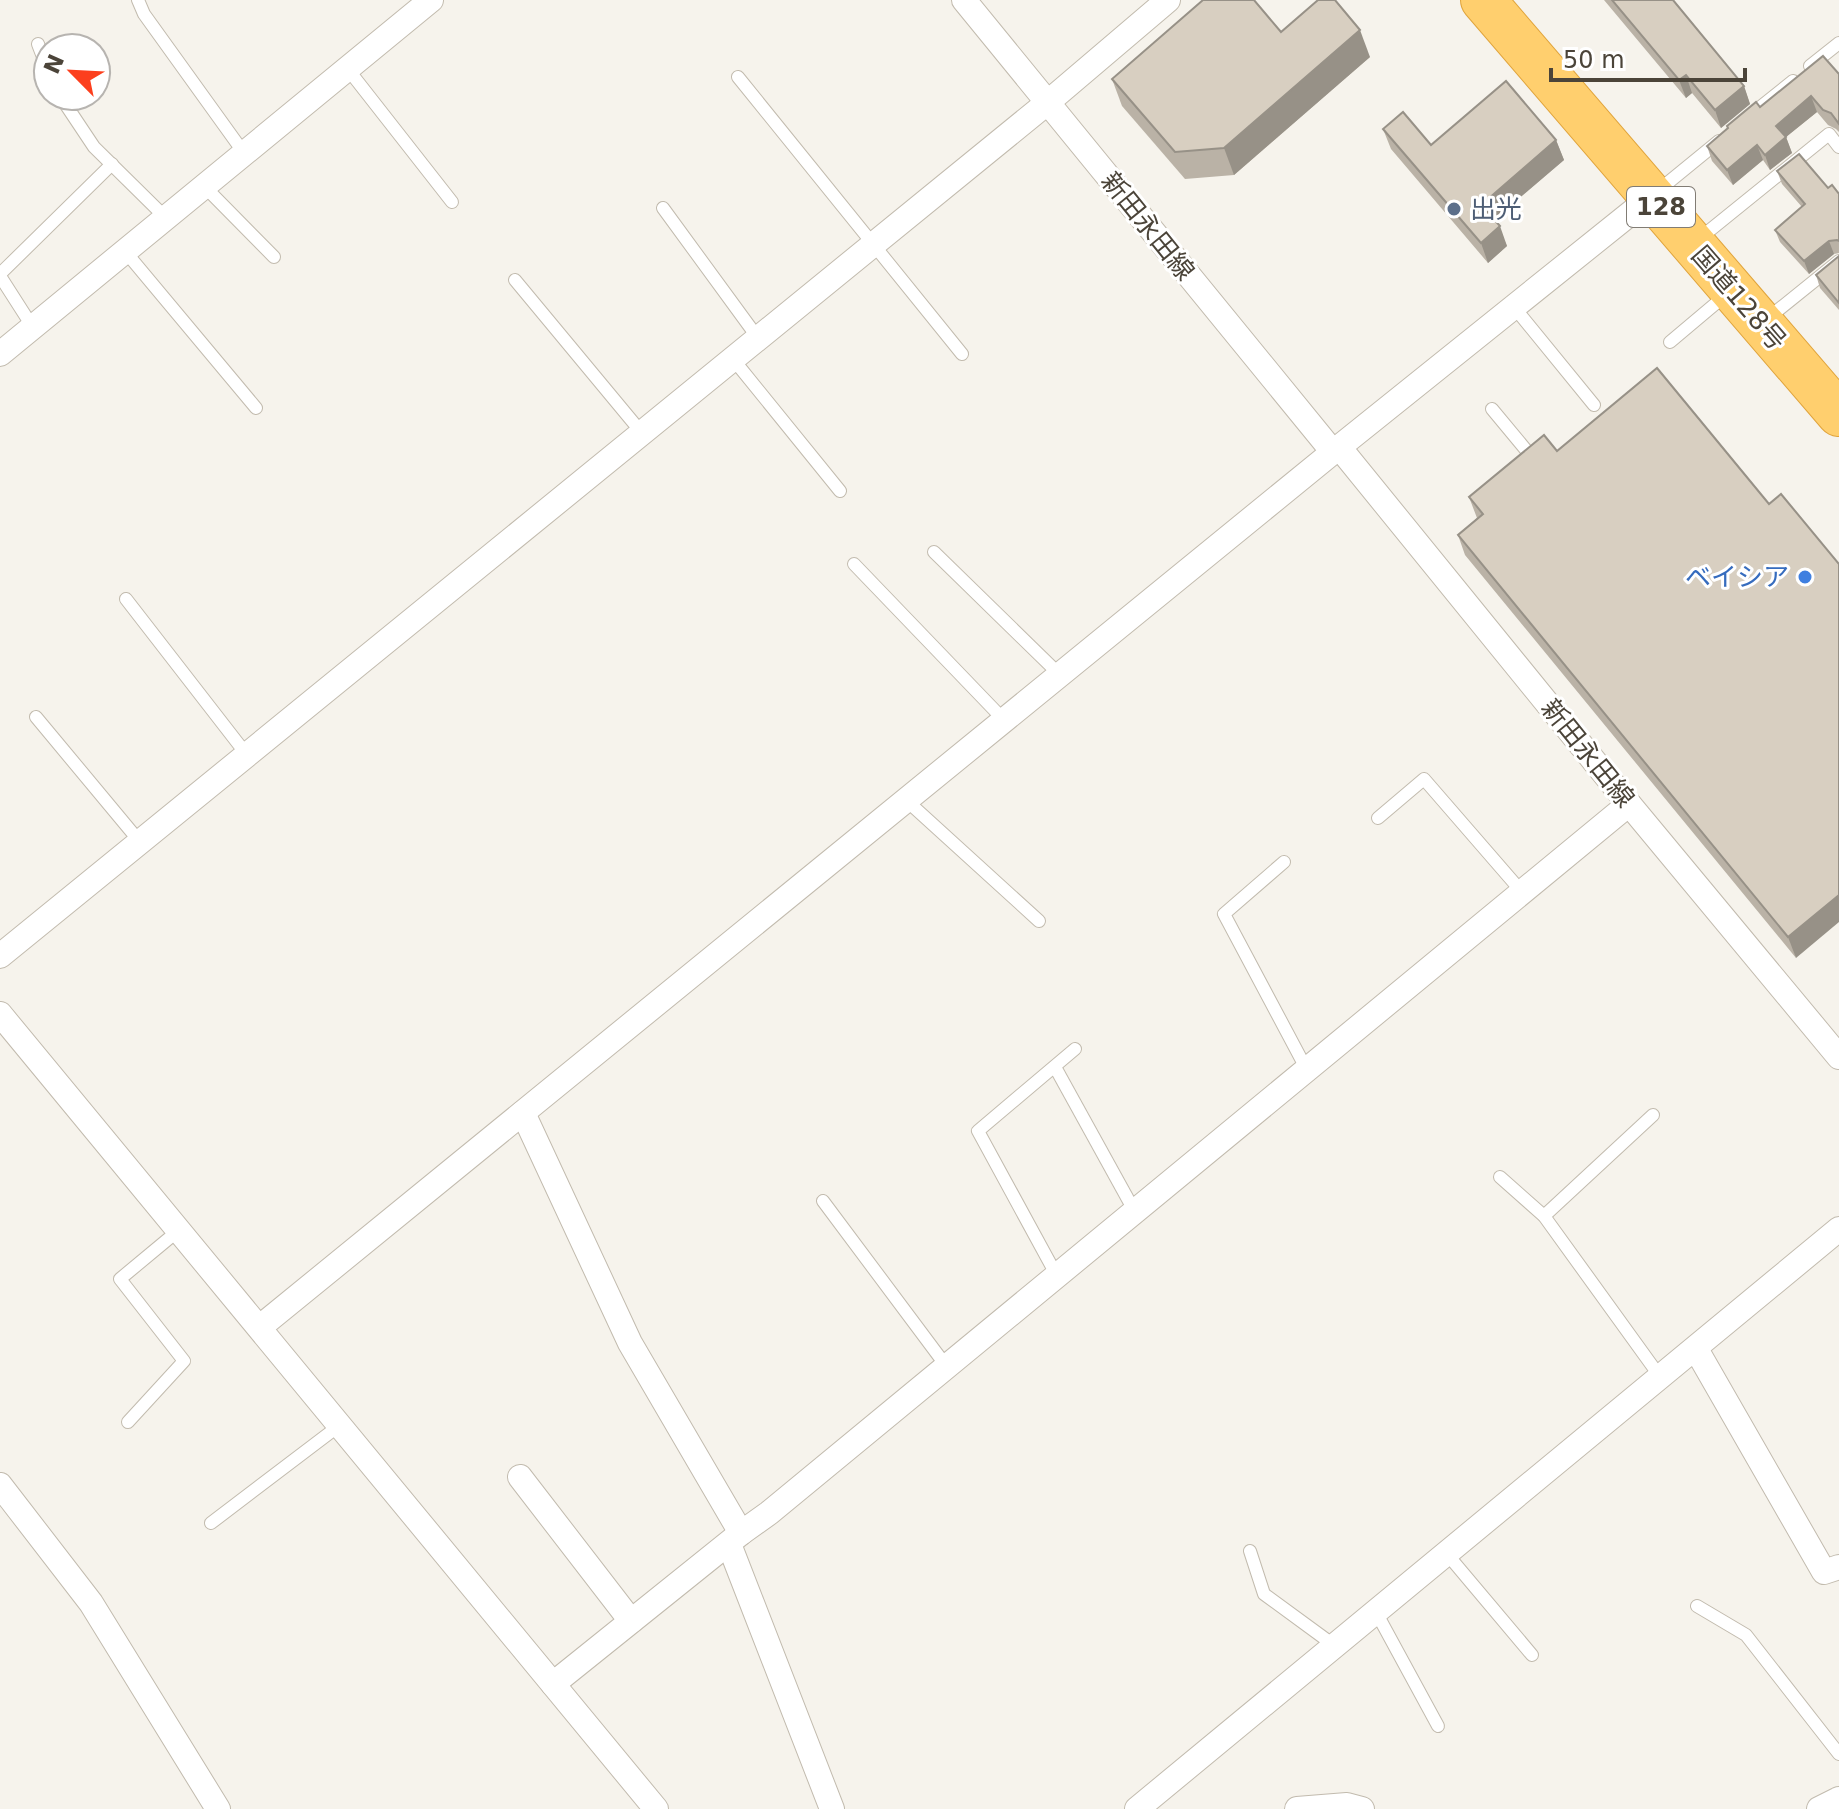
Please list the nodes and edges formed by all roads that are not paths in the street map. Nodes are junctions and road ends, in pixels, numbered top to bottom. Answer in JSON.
{"nodes":[{"id":1,"x":138,"y":0,"type":"edge"},
{"id":2,"x":431,"y":0,"type":"edge"},
{"id":3,"x":964,"y":0,"type":"edge"},
{"id":4,"x":1168,"y":0,"type":"edge"},
{"id":5,"x":1483,"y":0,"type":"edge"},
{"id":6,"x":1839,"y":43,"type":"edge"},
{"id":7,"x":347,"y":68,"type":"junction"},
{"id":8,"x":738,"y":77,"type":"dead end"},
{"id":9,"x":1047,"y":103,"type":"junction"},
{"id":10,"x":71,"y":112,"type":"edge"},
{"id":11,"x":1839,"y":147,"type":"edge"},
{"id":12,"x":244,"y":153,"type":"junction"},
{"id":13,"x":112,"y":164,"type":"junction"},
{"id":14,"x":204,"y":186,"type":"junction"},
{"id":15,"x":1652,"y":196,"type":"junction"},
{"id":16,"x":452,"y":202,"type":"dead end"},
{"id":17,"x":663,"y":208,"type":"dead end"},
{"id":18,"x":165,"y":217,"type":"junction"},
{"id":19,"x":1693,"y":244,"type":"junction"},
{"id":20,"x":872,"y":245,"type":"junction"},
{"id":21,"x":124,"y":250,"type":"junction"},
{"id":22,"x":274,"y":257,"type":"dead end"},
{"id":23,"x":1839,"y":261,"type":"edge"},
{"id":24,"x":0,"y":275,"type":"edge"},
{"id":25,"x":515,"y":280,"type":"dead end"},
{"id":26,"x":1733,"y":290,"type":"junction"},
{"id":27,"x":1514,"y":307,"type":"junction"},
{"id":28,"x":1761,"y":323,"type":"junction"},
{"id":29,"x":32,"y":326,"type":"junction"},
{"id":30,"x":758,"y":338,"type":"junction"},
{"id":31,"x":1670,"y":342,"type":"dead end"},
{"id":32,"x":0,"y":354,"type":"edge"},
{"id":33,"x":962,"y":354,"type":"dead end"},
{"id":34,"x":733,"y":359,"type":"junction"},
{"id":35,"x":1594,"y":405,"type":"dead end"},
{"id":36,"x":256,"y":408,"type":"dead end"},
{"id":37,"x":1492,"y":409,"type":"dead end"},
{"id":38,"x":1839,"y":414,"type":"edge"},
{"id":39,"x":642,"y":433,"type":"junction"},
{"id":40,"x":1336,"y":450,"type":"junction"},
{"id":41,"x":1531,"y":456,"type":"edge"},
{"id":42,"x":840,"y":491,"type":"dead end"},
{"id":43,"x":934,"y":552,"type":"dead end"},
{"id":44,"x":854,"y":564,"type":"dead end"},
{"id":45,"x":126,"y":599,"type":"dead end"},
{"id":46,"x":1060,"y":675,"type":"junction"},
{"id":47,"x":36,"y":717,"type":"dead end"},
{"id":48,"x":1004,"y":720,"type":"junction"},
{"id":49,"x":247,"y":755,"type":"junction"},
{"id":50,"x":906,"y":800,"type":"junction"},
{"id":51,"x":1629,"y":804,"type":"junction"},
{"id":52,"x":1378,"y":818,"type":"dead end"},
{"id":53,"x":140,"y":842,"type":"junction"},
{"id":54,"x":1284,"y":862,"type":"dead end"},
{"id":55,"x":1522,"y":892,"type":"junction"},
{"id":56,"x":1039,"y":921,"type":"dead end"},
{"id":57,"x":0,"y":956,"type":"edge"},
{"id":58,"x":0,"y":1014,"type":"edge"},
{"id":59,"x":1075,"y":1049,"type":"dead end"},
{"id":60,"x":1839,"y":1057,"type":"edge"},
{"id":61,"x":1055,"y":1067,"type":"junction"},
{"id":62,"x":1307,"y":1070,"type":"junction"},
{"id":63,"x":523,"y":1113,"type":"junction"},
{"id":64,"x":1653,"y":1115,"type":"dead end"},
{"id":65,"x":1500,"y":1177,"type":"dead end"},
{"id":66,"x":823,"y":1201,"type":"dead end"},
{"id":67,"x":1135,"y":1212,"type":"junction"},
{"id":68,"x":1544,"y":1216,"type":"junction"},
{"id":69,"x":1839,"y":1229,"type":"edge"},
{"id":70,"x":179,"y":1230,"type":"junction"},
{"id":71,"x":1057,"y":1276,"type":"junction"},
{"id":72,"x":260,"y":1327,"type":"junction"},
{"id":73,"x":1696,"y":1349,"type":"junction"},
{"id":74,"x":947,"y":1367,"type":"junction"},
{"id":75,"x":1661,"y":1378,"type":"junction"},
{"id":76,"x":128,"y":1422,"type":"dead end"},
{"id":77,"x":340,"y":1425,"type":"junction"},
{"id":78,"x":520,"y":1477,"type":"dead end"},
{"id":79,"x":0,"y":1485,"type":"edge"},
{"id":80,"x":211,"y":1523,"type":"dead end"},
{"id":81,"x":735,"y":1538,"type":"junction"},
{"id":82,"x":1250,"y":1551,"type":"dead end"},
{"id":83,"x":1447,"y":1554,"type":"junction"},
{"id":84,"x":1839,"y":1567,"type":"edge"},
{"id":85,"x":1697,"y":1606,"type":"dead end"},
{"id":86,"x":1376,"y":1612,"type":"junction"},
{"id":87,"x":631,"y":1621,"type":"junction"},
{"id":88,"x":1335,"y":1646,"type":"junction"},
{"id":89,"x":1532,"y":1655,"type":"dead end"},
{"id":90,"x":553,"y":1684,"type":"junction"},
{"id":91,"x":1438,"y":1726,"type":"dead end"},
{"id":92,"x":1839,"y":1754,"type":"edge"},
{"id":93,"x":1839,"y":1799,"type":"edge"},
{"id":94,"x":218,"y":1809,"type":"edge"},
{"id":95,"x":656,"y":1809,"type":"edge"},
{"id":96,"x":832,"y":1809,"type":"edge"},
{"id":97,"x":1137,"y":1809,"type":"edge"},
{"id":98,"x":1297,"y":1809,"type":"edge"},
{"id":99,"x":1362,"y":1809,"type":"edge"},
{"id":100,"x":1819,"y":1809,"type":"edge"}],
"edges":[{"from":1,"to":12,"type":"lane"},
{"from":2,"to":7,"type":"street"},
{"from":3,"to":9,"type":"street","name":"新田永田線"},
{"from":4,"to":9,"type":"street"},
{"from":5,"to":15,"type":"highway","name":"国道128号","number":"128"},
{"from":6,"to":15,"type":"lane"},
{"from":7,"to":12,"type":"street"},
{"from":7,"to":16,"type":"lane"},
{"from":8,"to":20,"type":"lane"},
{"from":9,"to":20,"type":"street"},
{"from":9,"to":40,"type":"street","name":"新田永田線"},
{"from":10,"to":13,"type":"lane"},
{"from":11,"to":19,"type":"lane"},
{"from":12,"to":14,"type":"street"},
{"from":13,"to":18,"type":"lane"},
{"from":13,"to":24,"type":"lane"},
{"from":14,"to":18,"type":"street"},
{"from":14,"to":22,"type":"lane"},
{"from":15,"to":19,"type":"highway","name":"国道128号","number":"128"},
{"from":15,"to":27,"type":"street"},
{"from":17,"to":30,"type":"lane"},
{"from":18,"to":21,"type":"street"},
{"from":19,"to":26,"type":"highway","name":"国道128号","number":"128"},
{"from":20,"to":30,"type":"street"},
{"from":20,"to":33,"type":"lane"},
{"from":21,"to":29,"type":"street"},
{"from":21,"to":36,"type":"lane"},
{"from":23,"to":28,"type":"lane"},
{"from":24,"to":29,"type":"lane"},
{"from":25,"to":39,"type":"lane"},
{"from":26,"to":28,"type":"highway","name":"国道128号","number":"128"},
{"from":26,"to":31,"type":"lane"},
{"from":27,"to":35,"type":"lane"},
{"from":27,"to":40,"type":"street"},
{"from":28,"to":38,"type":"highway","name":"国道128号","number":"128"},
{"from":29,"to":32,"type":"street"},
{"from":30,"to":34,"type":"street"},
{"from":34,"to":39,"type":"street"},
{"from":34,"to":42,"type":"lane"},
{"from":37,"to":41,"type":"lane"},
{"from":39,"to":49,"type":"street"},
{"from":40,"to":46,"type":"street"},
{"from":40,"to":51,"type":"street","name":"新田永田線"},
{"from":43,"to":46,"type":"lane"},
{"from":44,"to":48,"type":"lane"},
{"from":45,"to":49,"type":"lane"},
{"from":46,"to":48,"type":"street"},
{"from":47,"to":53,"type":"lane"},
{"from":48,"to":50,"type":"street"},
{"from":49,"to":53,"type":"street"},
{"from":50,"to":56,"type":"lane"},
{"from":50,"to":63,"type":"street"},
{"from":51,"to":55,"type":"street"},
{"from":51,"to":60,"type":"street","name":"新田永田線"},
{"from":52,"to":55,"type":"lane"},
{"from":53,"to":57,"type":"street"},
{"from":54,"to":62,"type":"lane"},
{"from":55,"to":62,"type":"street"},
{"from":58,"to":70,"type":"street"},
{"from":59,"to":61,"type":"lane"},
{"from":61,"to":67,"type":"lane"},
{"from":61,"to":71,"type":"lane"},
{"from":62,"to":67,"type":"street"},
{"from":63,"to":72,"type":"street"},
{"from":63,"to":81,"type":"street"},
{"from":64,"to":68,"type":"lane"},
{"from":65,"to":68,"type":"lane"},
{"from":66,"to":74,"type":"lane"},
{"from":67,"to":71,"type":"street"},
{"from":68,"to":75,"type":"lane"},
{"from":69,"to":73,"type":"street"},
{"from":70,"to":72,"type":"street"},
{"from":70,"to":76,"type":"lane"},
{"from":71,"to":74,"type":"street"},
{"from":72,"to":77,"type":"street"},
{"from":73,"to":75,"type":"street"},
{"from":73,"to":84,"type":"street"},
{"from":74,"to":81,"type":"street"},
{"from":75,"to":83,"type":"street"},
{"from":77,"to":80,"type":"lane"},
{"from":77,"to":90,"type":"street"},
{"from":78,"to":87,"type":"street"},
{"from":79,"to":94,"type":"street"},
{"from":81,"to":87,"type":"street"},
{"from":81,"to":96,"type":"street"},
{"from":82,"to":88,"type":"lane"},
{"from":83,"to":86,"type":"street"},
{"from":83,"to":89,"type":"lane"},
{"from":85,"to":92,"type":"lane"},
{"from":86,"to":88,"type":"street"},
{"from":86,"to":91,"type":"lane"},
{"from":87,"to":90,"type":"street"},
{"from":88,"to":97,"type":"street"},
{"from":90,"to":95,"type":"street"},
{"from":93,"to":100,"type":"street"},
{"from":98,"to":99,"type":"street"}]}
